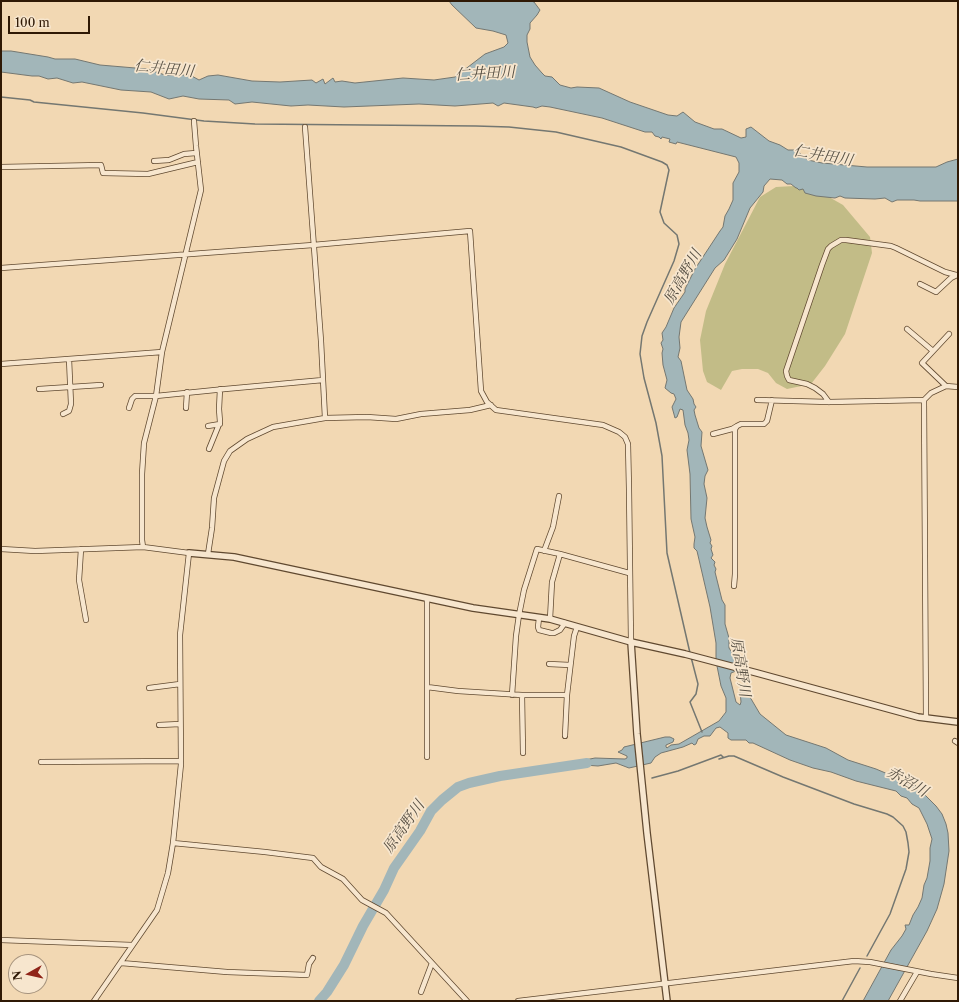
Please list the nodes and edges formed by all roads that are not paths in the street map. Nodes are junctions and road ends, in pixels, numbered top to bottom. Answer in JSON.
{"nodes":[{"id":1,"x":194,"y":121,"type":"dead end"},
{"id":2,"x":305,"y":127,"type":"dead end"},
{"id":3,"x":196,"y":153,"type":"junction"},
{"id":4,"x":154,"y":161,"type":"dead end"},
{"id":5,"x":198,"y":162,"type":"junction"},
{"id":6,"x":1,"y":167,"type":"edge"},
{"id":7,"x":313,"y":245,"type":"junction"},
{"id":8,"x":185,"y":254,"type":"junction"},
{"id":9,"x":1,"y":268,"type":"edge"},
{"id":10,"x":957,"y":275,"type":"edge"},
{"id":11,"x":920,"y":284,"type":"dead end"},
{"id":12,"x":908,"y":329,"type":"dead end"},
{"id":13,"x":949,"y":334,"type":"dead end"},
{"id":14,"x":933,"y":351,"type":"junction"},
{"id":15,"x":162,"y":352,"type":"junction"},
{"id":16,"x":69,"y":359,"type":"junction"},
{"id":17,"x":1,"y":364,"type":"edge"},
{"id":18,"x":323,"y":380,"type":"junction"},
{"id":19,"x":101,"y":384,"type":"dead end"},
{"id":20,"x":946,"y":386,"type":"junction"},
{"id":21,"x":71,"y":387,"type":"junction"},
{"id":22,"x":958,"y":387,"type":"edge"},
{"id":23,"x":39,"y":389,"type":"dead end"},
{"id":24,"x":220,"y":389,"type":"junction"},
{"id":25,"x":187,"y":392,"type":"junction"},
{"id":26,"x":156,"y":396,"type":"junction"},
{"id":27,"x":757,"y":400,"type":"dead end"},
{"id":28,"x":772,"y":400,"type":"junction"},
{"id":29,"x":924,"y":400,"type":"junction"},
{"id":30,"x":829,"y":402,"type":"junction"},
{"id":31,"x":491,"y":405,"type":"junction"},
{"id":32,"x":128,"y":408,"type":"dead end"},
{"id":33,"x":186,"y":408,"type":"dead end"},
{"id":34,"x":63,"y":414,"type":"dead end"},
{"id":35,"x":325,"y":418,"type":"junction"},
{"id":36,"x":220,"y":424,"type":"junction"},
{"id":37,"x":208,"y":426,"type":"dead end"},
{"id":38,"x":737,"y":426,"type":"junction"},
{"id":39,"x":713,"y":434,"type":"dead end"},
{"id":40,"x":209,"y":450,"type":"dead end"},
{"id":41,"x":559,"y":496,"type":"dead end"},
{"id":42,"x":143,"y":547,"type":"junction"},
{"id":43,"x":1,"y":549,"type":"edge"},
{"id":44,"x":81,"y":549,"type":"junction"},
{"id":45,"x":544,"y":551,"type":"junction"},
{"id":46,"x":190,"y":553,"type":"junction"},
{"id":47,"x":208,"y":554,"type":"junction"},
{"id":48,"x":560,"y":554,"type":"junction"},
{"id":49,"x":629,"y":573,"type":"junction"},
{"id":50,"x":734,"y":586,"type":"dead end"},
{"id":51,"x":427,"y":598,"type":"junction"},
{"id":52,"x":519,"y":615,"type":"junction"},
{"id":53,"x":539,"y":618,"type":"junction"},
{"id":54,"x":550,"y":619,"type":"junction"},
{"id":55,"x":86,"y":620,"type":"dead end"},
{"id":56,"x":565,"y":623,"type":"junction"},
{"id":57,"x":576,"y":627,"type":"junction"},
{"id":58,"x":631,"y":642,"type":"junction"},
{"id":59,"x":548,"y":664,"type":"dead end"},
{"id":60,"x":570,"y":665,"type":"junction"},
{"id":61,"x":180,"y":684,"type":"junction"},
{"id":62,"x":427,"y":687,"type":"junction"},
{"id":63,"x":149,"y":688,"type":"dead end"},
{"id":64,"x":512,"y":695,"type":"junction"},
{"id":65,"x":522,"y":695,"type":"junction"},
{"id":66,"x":567,"y":695,"type":"junction"},
{"id":67,"x":926,"y":718,"type":"junction"},
{"id":68,"x":958,"y":722,"type":"edge"},
{"id":69,"x":180,"y":724,"type":"junction"},
{"id":70,"x":159,"y":725,"type":"dead end"},
{"id":71,"x":565,"y":736,"type":"dead end"},
{"id":72,"x":523,"y":753,"type":"dead end"},
{"id":73,"x":427,"y":757,"type":"dead end"},
{"id":74,"x":181,"y":761,"type":"junction"},
{"id":75,"x":41,"y":762,"type":"dead end"},
{"id":76,"x":173,"y":844,"type":"junction"},
{"id":77,"x":1,"y":940,"type":"edge"},
{"id":78,"x":132,"y":945,"type":"junction"},
{"id":79,"x":313,"y":958,"type":"dead end"},
{"id":80,"x":121,"y":963,"type":"junction"},
{"id":81,"x":432,"y":963,"type":"junction"},
{"id":82,"x":917,"y":972,"type":"junction"},
{"id":83,"x":958,"y":978,"type":"edge"},
{"id":84,"x":664,"y":983,"type":"junction"},
{"id":85,"x":421,"y":992,"type":"dead end"},
{"id":86,"x":569,"y":995,"type":"junction"},
{"id":87,"x":94,"y":1001,"type":"edge"},
{"id":88,"x":467,"y":1001,"type":"edge"},
{"id":89,"x":519,"y":1001,"type":"edge"},
{"id":90,"x":570,"y":1001,"type":"edge"},
{"id":91,"x":666,"y":1001,"type":"edge"},
{"id":92,"x":900,"y":1001,"type":"edge"}],
"edges":[{"from":1,"to":3,"type":"street"},
{"from":2,"to":7,"type":"street"},
{"from":3,"to":4,"type":"street"},
{"from":3,"to":5,"type":"street"},
{"from":5,"to":6,"type":"street"},
{"from":5,"to":8,"type":"street"},
{"from":7,"to":8,"type":"street"},
{"from":7,"to":18,"type":"street"},
{"from":7,"to":31,"type":"street"},
{"from":8,"to":9,"type":"street"},
{"from":8,"to":15,"type":"street"},
{"from":10,"to":11,"type":"street"},
{"from":10,"to":30,"type":"street"},
{"from":12,"to":14,"type":"street"},
{"from":13,"to":14,"type":"street"},
{"from":14,"to":20,"type":"street"},
{"from":15,"to":16,"type":"street"},
{"from":15,"to":26,"type":"street"},
{"from":16,"to":17,"type":"street"},
{"from":16,"to":21,"type":"street"},
{"from":18,"to":24,"type":"street"},
{"from":18,"to":35,"type":"street"},
{"from":19,"to":21,"type":"street"},
{"from":20,"to":22,"type":"street"},
{"from":20,"to":29,"type":"street"},
{"from":21,"to":23,"type":"street"},
{"from":21,"to":34,"type":"street"},
{"from":24,"to":25,"type":"street"},
{"from":24,"to":36,"type":"street"},
{"from":25,"to":26,"type":"street"},
{"from":25,"to":33,"type":"street"},
{"from":26,"to":32,"type":"street"},
{"from":26,"to":42,"type":"street"},
{"from":27,"to":28,"type":"street"},
{"from":28,"to":30,"type":"street"},
{"from":28,"to":38,"type":"street"},
{"from":29,"to":30,"type":"street"},
{"from":29,"to":67,"type":"street"},
{"from":31,"to":35,"type":"street"},
{"from":31,"to":49,"type":"street"},
{"from":35,"to":47,"type":"street"},
{"from":36,"to":37,"type":"street"},
{"from":36,"to":40,"type":"street"},
{"from":38,"to":39,"type":"street"},
{"from":38,"to":50,"type":"street"},
{"from":41,"to":45,"type":"street"},
{"from":42,"to":44,"type":"street"},
{"from":42,"to":46,"type":"street"},
{"from":43,"to":44,"type":"street"},
{"from":44,"to":55,"type":"street"},
{"from":45,"to":48,"type":"street"},
{"from":45,"to":52,"type":"street"},
{"from":46,"to":47,"type":"street"},
{"from":46,"to":61,"type":"street"},
{"from":47,"to":51,"type":"street"},
{"from":48,"to":49,"type":"street"},
{"from":48,"to":54,"type":"street"},
{"from":49,"to":58,"type":"street"},
{"from":51,"to":52,"type":"street"},
{"from":51,"to":62,"type":"street"},
{"from":52,"to":53,"type":"street"},
{"from":52,"to":64,"type":"street"},
{"from":53,"to":54,"type":"street"},
{"from":53,"to":56,"type":"street"},
{"from":54,"to":56,"type":"street"},
{"from":56,"to":57,"type":"street"},
{"from":57,"to":58,"type":"street"},
{"from":57,"to":60,"type":"street"},
{"from":58,"to":67,"type":"street"},
{"from":58,"to":84,"type":"street"},
{"from":59,"to":60,"type":"street"},
{"from":60,"to":66,"type":"street"},
{"from":61,"to":63,"type":"street"},
{"from":61,"to":69,"type":"street"},
{"from":62,"to":64,"type":"street"},
{"from":62,"to":73,"type":"street"},
{"from":64,"to":65,"type":"street"},
{"from":65,"to":66,"type":"street"},
{"from":65,"to":72,"type":"street"},
{"from":66,"to":71,"type":"street"},
{"from":67,"to":68,"type":"street"},
{"from":69,"to":70,"type":"street"},
{"from":69,"to":74,"type":"street"},
{"from":74,"to":75,"type":"street"},
{"from":74,"to":76,"type":"street"},
{"from":76,"to":78,"type":"street"},
{"from":76,"to":81,"type":"street"},
{"from":77,"to":78,"type":"street"},
{"from":78,"to":80,"type":"street"},
{"from":79,"to":80,"type":"street"},
{"from":80,"to":87,"type":"street"},
{"from":81,"to":85,"type":"street"},
{"from":81,"to":88,"type":"street"},
{"from":82,"to":83,"type":"street"},
{"from":82,"to":84,"type":"street"},
{"from":82,"to":92,"type":"street"},
{"from":84,"to":86,"type":"street"},
{"from":84,"to":91,"type":"street"},
{"from":86,"to":89,"type":"street"},
{"from":86,"to":90,"type":"street"}]}
